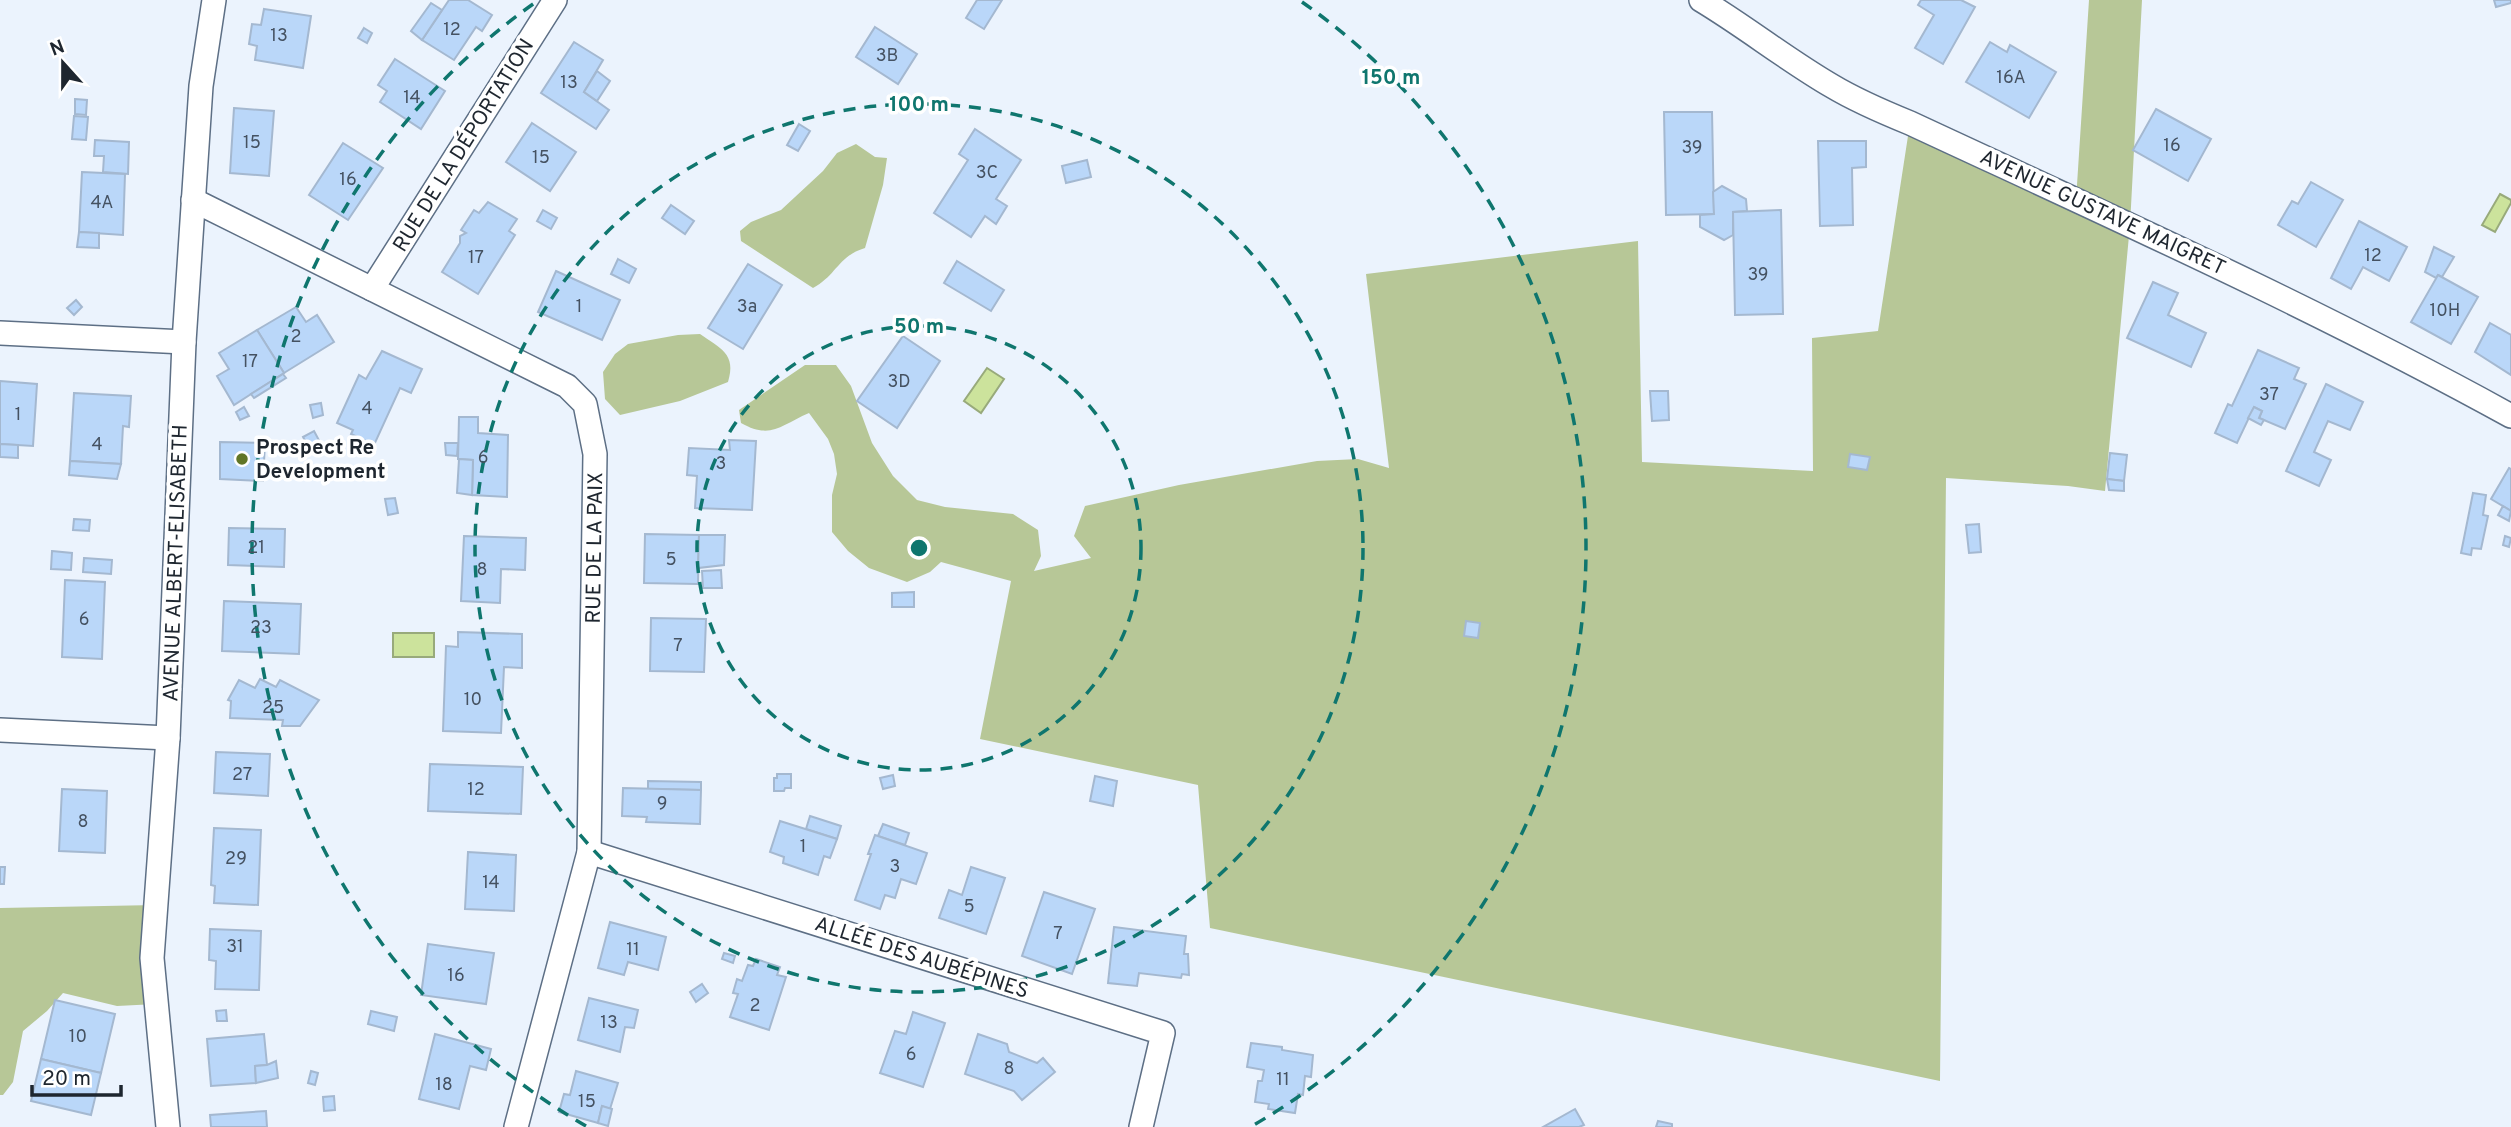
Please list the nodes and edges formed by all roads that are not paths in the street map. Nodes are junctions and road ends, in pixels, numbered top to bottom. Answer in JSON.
{"nodes":[{"id":1,"x":214,"y":0,"type":"edge"},
{"id":2,"x":555,"y":0,"type":"edge"},
{"id":3,"x":1701,"y":0,"type":"edge"},
{"id":4,"x":194,"y":200,"type":"junction"},
{"id":5,"x":372,"y":289,"type":"junction"},
{"id":6,"x":0,"y":333,"type":"edge"},
{"id":7,"x":184,"y":341,"type":"junction"},
{"id":8,"x":2511,"y":416,"type":"edge"},
{"id":9,"x":0,"y":730,"type":"edge"},
{"id":10,"x":168,"y":738,"type":"junction"},
{"id":11,"x":589,"y":852,"type":"junction"},
{"id":12,"x":168,"y":1127,"type":"edge"},
{"id":13,"x":516,"y":1127,"type":"edge"},
{"id":14,"x":1141,"y":1127,"type":"edge"}],
"edges":[{"from":1,"to":4,"type":"street","name":"AVENUE ALBERT-ELISABETH"},
{"from":2,"to":5,"type":"street","name":"RUE DE LA DÉPORTATION"},
{"from":3,"to":8,"type":"street","name":"AVENUE GUSTAVE MAIGRET"},
{"from":4,"to":5,"type":"street","name":"RUE DE LA PAIX"},
{"from":4,"to":7,"type":"street","name":"AVENUE ALBERT-ELISABETH"},
{"from":5,"to":11,"type":"street","name":"RUE DE LA PAIX"},
{"from":6,"to":7,"type":"street"},
{"from":7,"to":10,"type":"street","name":"AVENUE ALBERT-ELISABETH"},
{"from":9,"to":10,"type":"street"},
{"from":10,"to":12,"type":"street","name":"AVENUE ALBERT-ELISABETH"},
{"from":11,"to":13,"type":"street","name":"RUE DE LA PAIX"},
{"from":11,"to":14,"type":"street","name":"ALLÉE DES AUBÉPINES"}]}
